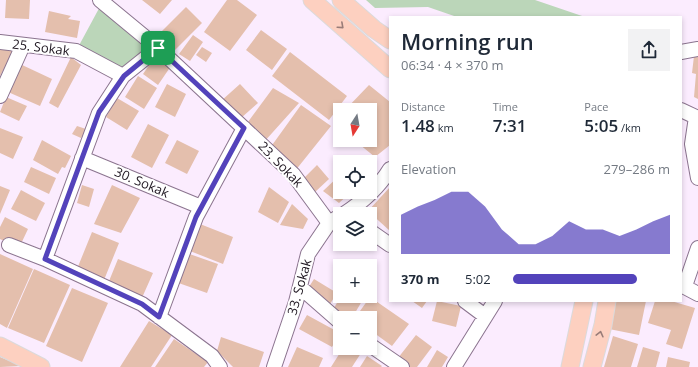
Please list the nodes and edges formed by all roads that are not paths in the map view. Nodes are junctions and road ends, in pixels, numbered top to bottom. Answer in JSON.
{"nodes":[{"id":1,"x":102,"y":0,"type":"edge"},
{"id":2,"x":312,"y":0,"type":"edge"},
{"id":3,"x":341,"y":0,"type":"edge"},
{"id":4,"x":389,"y":39,"type":"edge"},
{"id":5,"x":0,"y":42,"type":"edge"},
{"id":6,"x":23,"y":45,"type":"junction"},
{"id":7,"x":158,"y":48,"type":"junction"},
{"id":8,"x":698,"y":49,"type":"edge"},
{"id":9,"x":682,"y":52,"type":"edge"},
{"id":10,"x":389,"y":68,"type":"edge"},
{"id":11,"x":124,"y":76,"type":"junction"},
{"id":12,"x":0,"y":96,"type":"edge"},
{"id":13,"x":682,"y":110,"type":"edge"},
{"id":14,"x":697,"y":117,"type":"edge"},
{"id":15,"x":244,"y":128,"type":"junction"},
{"id":16,"x":82,"y":158,"type":"junction"},
{"id":17,"x":389,"y":171,"type":"edge"},
{"id":18,"x":698,"y":178,"type":"edge"},
{"id":19,"x":201,"y":207,"type":"junction"},
{"id":20,"x":352,"y":207,"type":"edge"},
{"id":21,"x":333,"y":209,"type":"edge"},
{"id":22,"x":333,"y":225,"type":"edge"},
{"id":23,"x":377,"y":236,"type":"edge"},
{"id":24,"x":8,"y":245,"type":"dead end"},
{"id":25,"x":389,"y":245,"type":"edge"},
{"id":26,"x":698,"y":248,"type":"edge"},
{"id":27,"x":45,"y":259,"type":"junction"},
{"id":28,"x":683,"y":286,"type":"edge"},
{"id":29,"x":300,"y":287,"type":"junction"},
{"id":30,"x":698,"y":294,"type":"edge"},
{"id":31,"x":466,"y":302,"type":"edge"},
{"id":32,"x":494,"y":302,"type":"edge"},
{"id":33,"x":584,"y":302,"type":"edge"},
{"id":34,"x":607,"y":302,"type":"edge"},
{"id":35,"x":333,"y":316,"type":"edge"},
{"id":36,"x":486,"y":316,"type":"junction"},
{"id":37,"x":159,"y":317,"type":"junction"},
{"id":38,"x":0,"y":346,"type":"edge"},
{"id":39,"x":377,"y":350,"type":"edge"},
{"id":40,"x":35,"y":365,"type":"edge"},
{"id":41,"x":220,"y":367,"type":"edge"},
{"id":42,"x":274,"y":367,"type":"edge"},
{"id":43,"x":402,"y":367,"type":"edge"},
{"id":44,"x":454,"y":367,"type":"edge"},
{"id":45,"x":570,"y":367,"type":"edge"},
{"id":46,"x":592,"y":367,"type":"edge"}],
"edges":[{"from":1,"to":7,"type":"street","name":"23. Sokak"},
{"from":2,"to":10,"type":"main road","one_way":true},
{"from":3,"to":4,"type":"main road"},
{"from":5,"to":6,"type":"street","name":"25. Sokak"},
{"from":6,"to":11,"type":"street","name":"25. Sokak"},
{"from":6,"to":12,"type":"street"},
{"from":7,"to":11,"type":"street"},
{"from":7,"to":15,"type":"street","name":"23. Sokak"},
{"from":8,"to":9,"type":"street"},
{"from":11,"to":16,"type":"street"},
{"from":13,"to":14,"type":"street"},
{"from":14,"to":18,"type":"street"},
{"from":15,"to":19,"type":"street"},
{"from":15,"to":21,"type":"street","name":"23. Sokak"},
{"from":16,"to":19,"type":"street","name":"30. Sokak"},
{"from":16,"to":27,"type":"street"},
{"from":17,"to":20,"type":"street","name":"33. Sokak"},
{"from":19,"to":37,"type":"street"},
{"from":22,"to":29,"type":"street","name":"33. Sokak"},
{"from":23,"to":25,"type":"street"},
{"from":24,"to":27,"type":"street"},
{"from":26,"to":28,"type":"street"},
{"from":27,"to":37,"type":"street"},
{"from":28,"to":30,"type":"street"},
{"from":29,"to":35,"type":"street"},
{"from":29,"to":42,"type":"street","name":"33. Sokak"},
{"from":31,"to":36,"type":"street"},
{"from":32,"to":36,"type":"street"},
{"from":33,"to":45,"type":"main road"},
{"from":46,"to":34,"type":"main road","one_way":true},
{"from":36,"to":44,"type":"street"},
{"from":37,"to":41,"type":"street"},
{"from":38,"to":40,"type":"main road"},
{"from":39,"to":43,"type":"street"}]}
